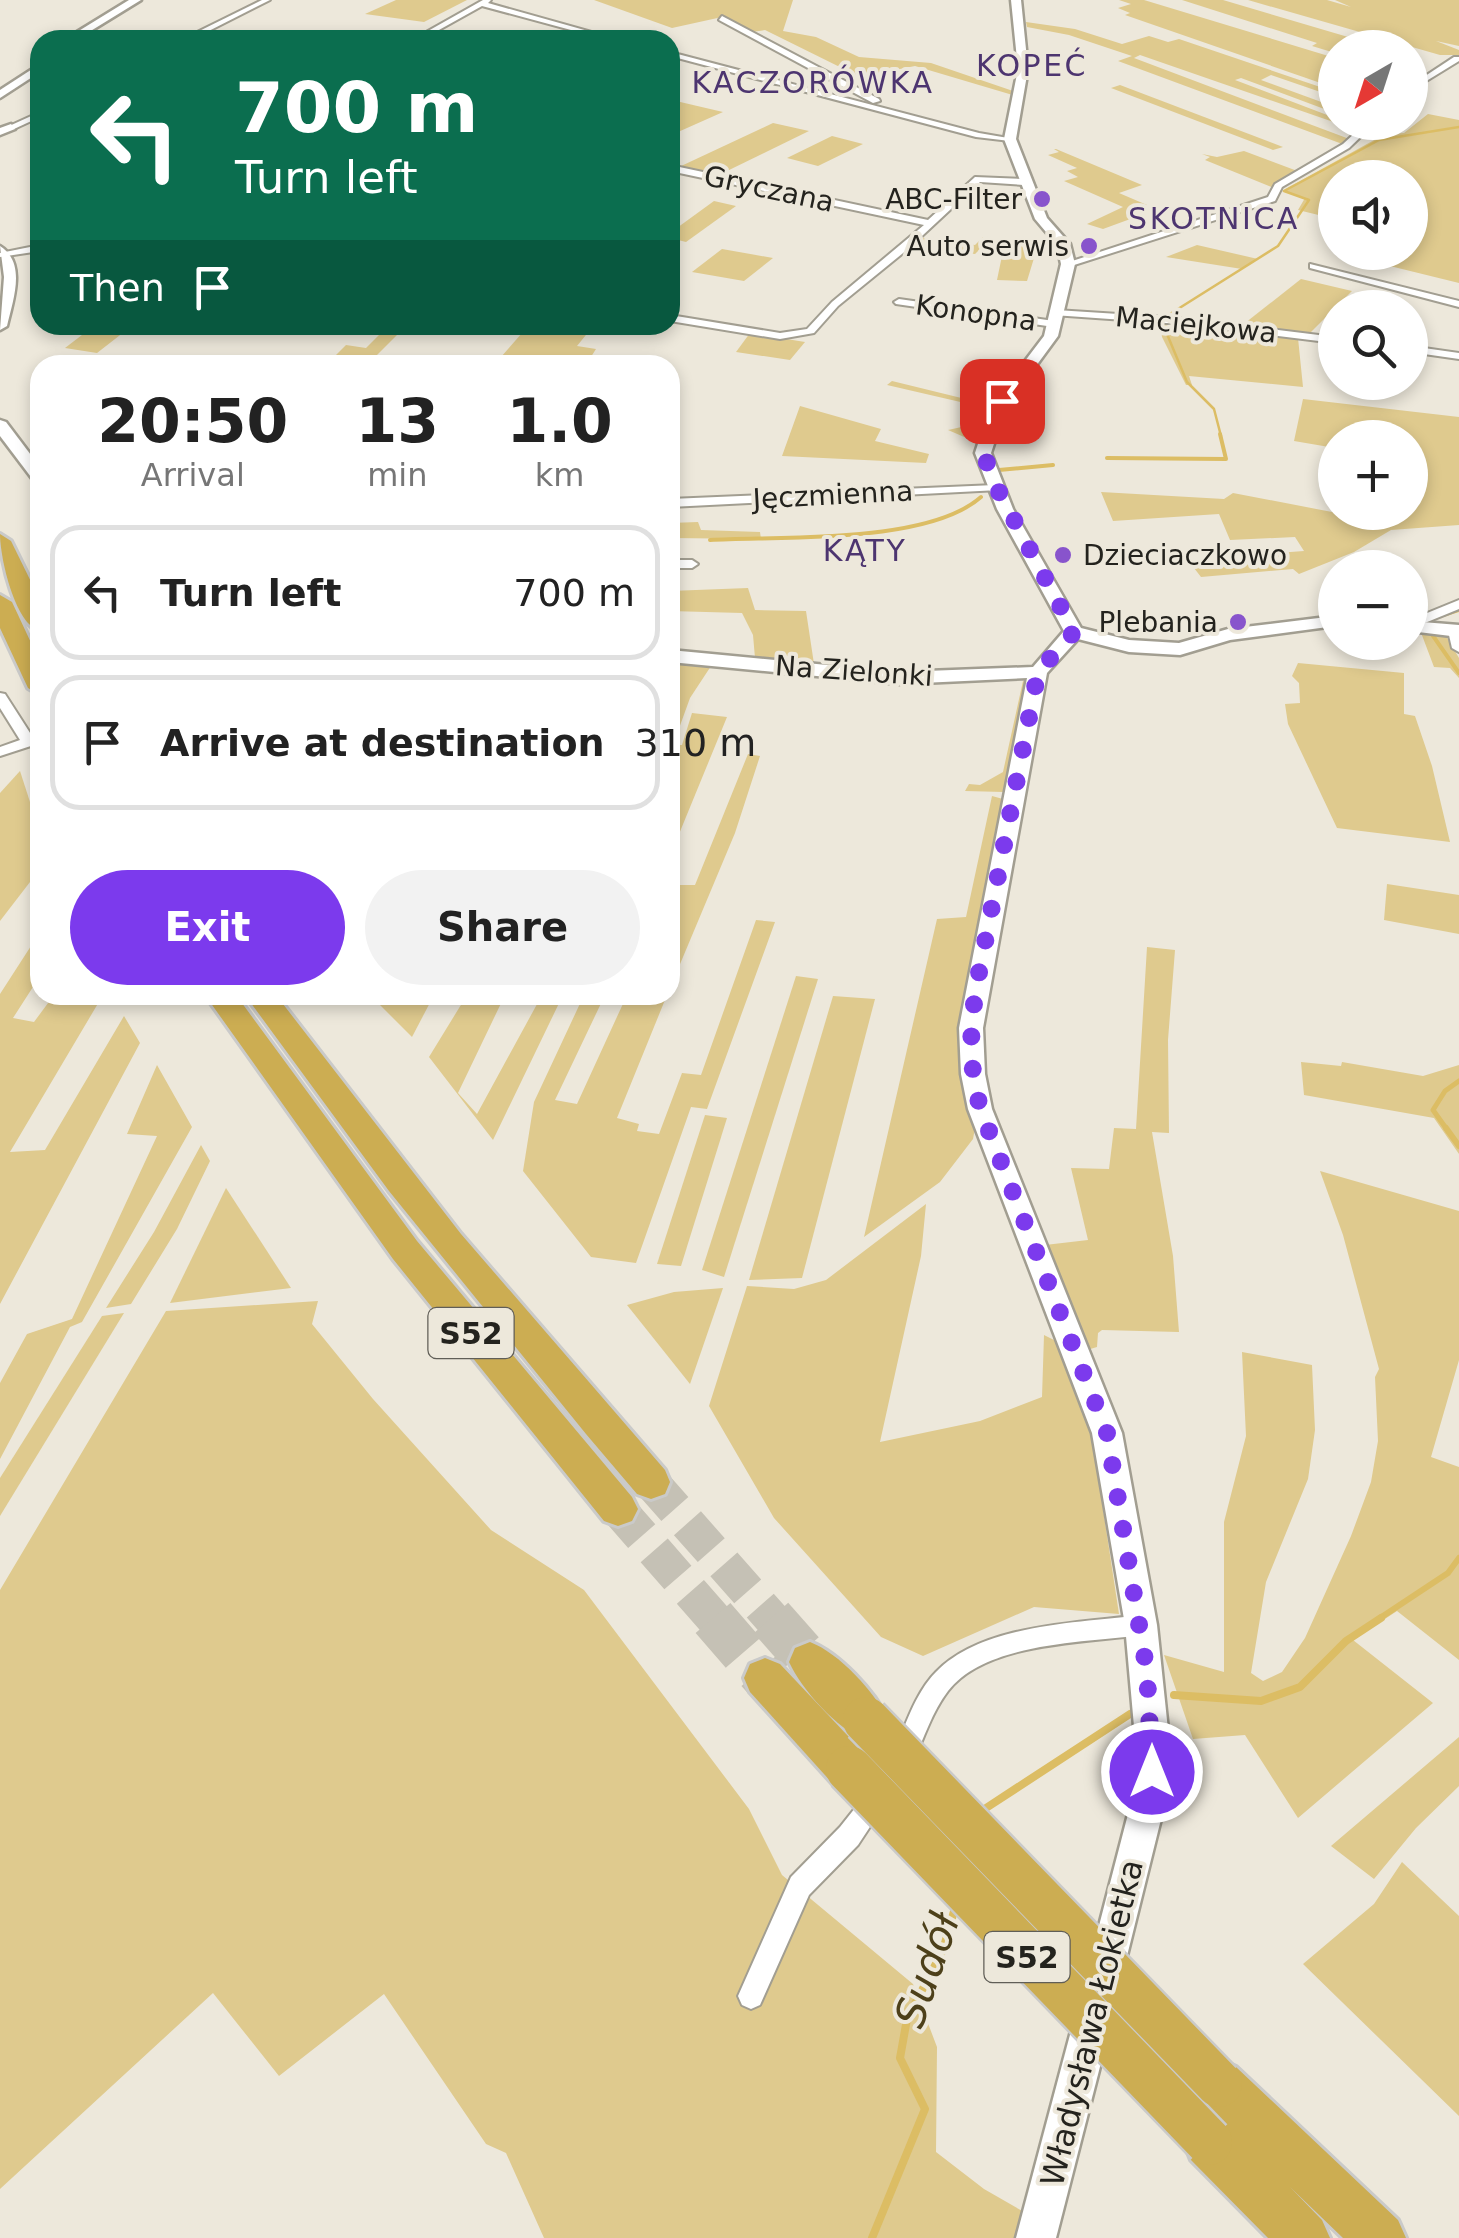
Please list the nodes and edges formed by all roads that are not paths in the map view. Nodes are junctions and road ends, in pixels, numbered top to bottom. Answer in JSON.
{"nodes":[{"id":1,"x":136,"y":0,"type":"edge"},
{"id":2,"x":146,"y":0,"type":"edge"},
{"id":3,"x":267,"y":0,"type":"edge"},
{"id":4,"x":1016,"y":0,"type":"edge"},
{"id":5,"x":485,"y":2,"type":"edge"},
{"id":6,"x":722,"y":18,"type":"dead end"},
{"id":7,"x":86,"y":30,"type":"edge"},
{"id":8,"x":96,"y":30,"type":"edge"},
{"id":9,"x":206,"y":30,"type":"edge"},
{"id":10,"x":434,"y":30,"type":"edge"},
{"id":11,"x":582,"y":30,"type":"edge"},
{"id":12,"x":680,"y":57,"type":"edge"},
{"id":13,"x":1457,"y":59,"type":"edge"},
{"id":14,"x":30,"y":69,"type":"edge"},
{"id":15,"x":30,"y":71,"type":"edge"},
{"id":16,"x":1428,"y":78,"type":"edge"},
{"id":17,"x":0,"y":87,"type":"edge"},
{"id":18,"x":0,"y":95,"type":"edge"},
{"id":19,"x":904,"y":113,"type":"junction"},
{"id":20,"x":30,"y":118,"type":"edge"},
{"id":21,"x":4,"y":128,"type":"edge"},
{"id":22,"x":1010,"y":139,"type":"junction"},
{"id":23,"x":1352,"y":140,"type":"edge"},
{"id":24,"x":680,"y":170,"type":"edge"},
{"id":25,"x":1024,"y":182,"type":"junction"},
{"id":26,"x":928,"y":222,"type":"junction"},
{"id":27,"x":30,"y":249,"type":"edge"},
{"id":28,"x":2,"y":252,"type":"edge"},
{"id":29,"x":1068,"y":264,"type":"junction"},
{"id":30,"x":1313,"y":266,"type":"dead end"},
{"id":31,"x":899,"y":302,"type":"dead end"},
{"id":32,"x":1459,"y":304,"type":"edge"},
{"id":33,"x":1055,"y":318,"type":"junction"},
{"id":34,"x":680,"y":320,"type":"edge"},
{"id":35,"x":0,"y":326,"type":"edge"},
{"id":36,"x":1318,"y":338,"type":"edge"},
{"id":37,"x":1428,"y":352,"type":"edge"},
{"id":38,"x":1459,"y":356,"type":"edge"},
{"id":39,"x":2,"y":428,"type":"edge"},
{"id":40,"x":30,"y":462,"type":"edge"},
{"id":41,"x":995,"y":488,"type":"junction"},
{"id":42,"x":680,"y":503,"type":"edge"},
{"id":43,"x":0,"y":541,"type":"edge"},
{"id":44,"x":680,"y":564,"type":"edge"},
{"id":45,"x":692,"y":564,"type":"dead end"},
{"id":46,"x":0,"y":602,"type":"edge"},
{"id":47,"x":30,"y":603,"type":"edge"},
{"id":48,"x":1459,"y":604,"type":"edge"},
{"id":49,"x":1428,"y":617,"type":"edge"},
{"id":50,"x":1318,"y":623,"type":"edge"},
{"id":51,"x":1428,"y":628,"type":"edge"},
{"id":52,"x":1074,"y":632,"type":"junction"},
{"id":53,"x":1458,"y":634,"type":"edge"},
{"id":54,"x":680,"y":657,"type":"edge"},
{"id":55,"x":30,"y":667,"type":"edge"},
{"id":56,"x":1038,"y":672,"type":"junction"},
{"id":57,"x":0,"y":697,"type":"edge"},
{"id":58,"x":30,"y":735,"type":"edge"},
{"id":59,"x":30,"y":741,"type":"edge"},
{"id":60,"x":0,"y":752,"type":"edge"},
{"id":61,"x":240,"y":1005,"type":"edge"},
{"id":62,"x":242,"y":1005,"type":"edge"},
{"id":63,"x":651,"y":1482,"type":"tunnel mouth"},
{"id":64,"x":618,"y":1509,"type":"tunnel mouth"},
{"id":65,"x":1141,"y":1625,"type":"junction"},
{"id":66,"x":810,"y":1662,"type":"tunnel mouth"},
{"id":67,"x":765,"y":1678,"type":"tunnel mouth"},
{"id":68,"x":751,"y":1996,"type":"dead end"},
{"id":69,"x":1036,"y":2238,"type":"edge"},
{"id":70,"x":1304,"y":2238,"type":"edge"},
{"id":71,"x":1380,"y":2238,"type":"edge"}],
"edges":[{"from":1,"to":7,"type":"street"},
{"from":2,"to":8,"type":"street"},
{"from":3,"to":9,"type":"street"},
{"from":4,"to":22,"type":"street"},
{"from":5,"to":10,"type":"street"},
{"from":5,"to":11,"type":"street"},
{"from":6,"to":19,"type":"street"},
{"from":12,"to":19,"type":"street"},
{"from":13,"to":16,"type":"street"},
{"from":14,"to":17,"type":"street"},
{"from":15,"to":18,"type":"street"},
{"from":19,"to":22,"type":"street"},
{"from":20,"to":21,"type":"street"},
{"from":22,"to":25,"type":"street"},
{"from":23,"to":29,"type":"street"},
{"from":24,"to":26,"type":"street","name":"Gryczana"},
{"from":25,"to":26,"type":"street"},
{"from":25,"to":29,"type":"street"},
{"from":26,"to":34,"type":"street"},
{"from":27,"to":28,"type":"street"},
{"from":28,"to":35,"type":"street"},
{"from":29,"to":33,"type":"street"},
{"from":30,"to":32,"type":"street"},
{"from":31,"to":33,"type":"street","name":"Konopna"},
{"from":33,"to":36,"type":"street","name":"Maciejkowa"},
{"from":33,"to":41,"type":"street"},
{"from":37,"to":38,"type":"street"},
{"from":39,"to":40,"type":"street"},
{"from":41,"to":42,"type":"street","name":"Jęczmienna"},
{"from":41,"to":52,"type":"street"},
{"from":43,"to":47,"type":"highway"},
{"from":44,"to":45,"type":"street"},
{"from":46,"to":55,"type":"highway"},
{"from":48,"to":49,"type":"street"},
{"from":50,"to":52,"type":"street"},
{"from":51,"to":53,"type":"street"},
{"from":52,"to":56,"type":"street"},
{"from":54,"to":56,"type":"street","name":"Na Zielonki"},
{"from":56,"to":65,"type":"street","name":"Władysława Łokietka"},
{"from":57,"to":58,"type":"street"},
{"from":59,"to":60,"type":"street"},
{"from":61,"to":64,"type":"highway","number":"S52"},
{"from":62,"to":63,"type":"highway","number":"S52"},
{"from":65,"to":68,"type":"street"},
{"from":65,"to":69,"type":"street","name":"Władysława Łokietka"},
{"from":66,"to":71,"type":"highway","number":"S52","bridge":true},
{"from":67,"to":70,"type":"highway","number":"S52","bridge":true}]}
